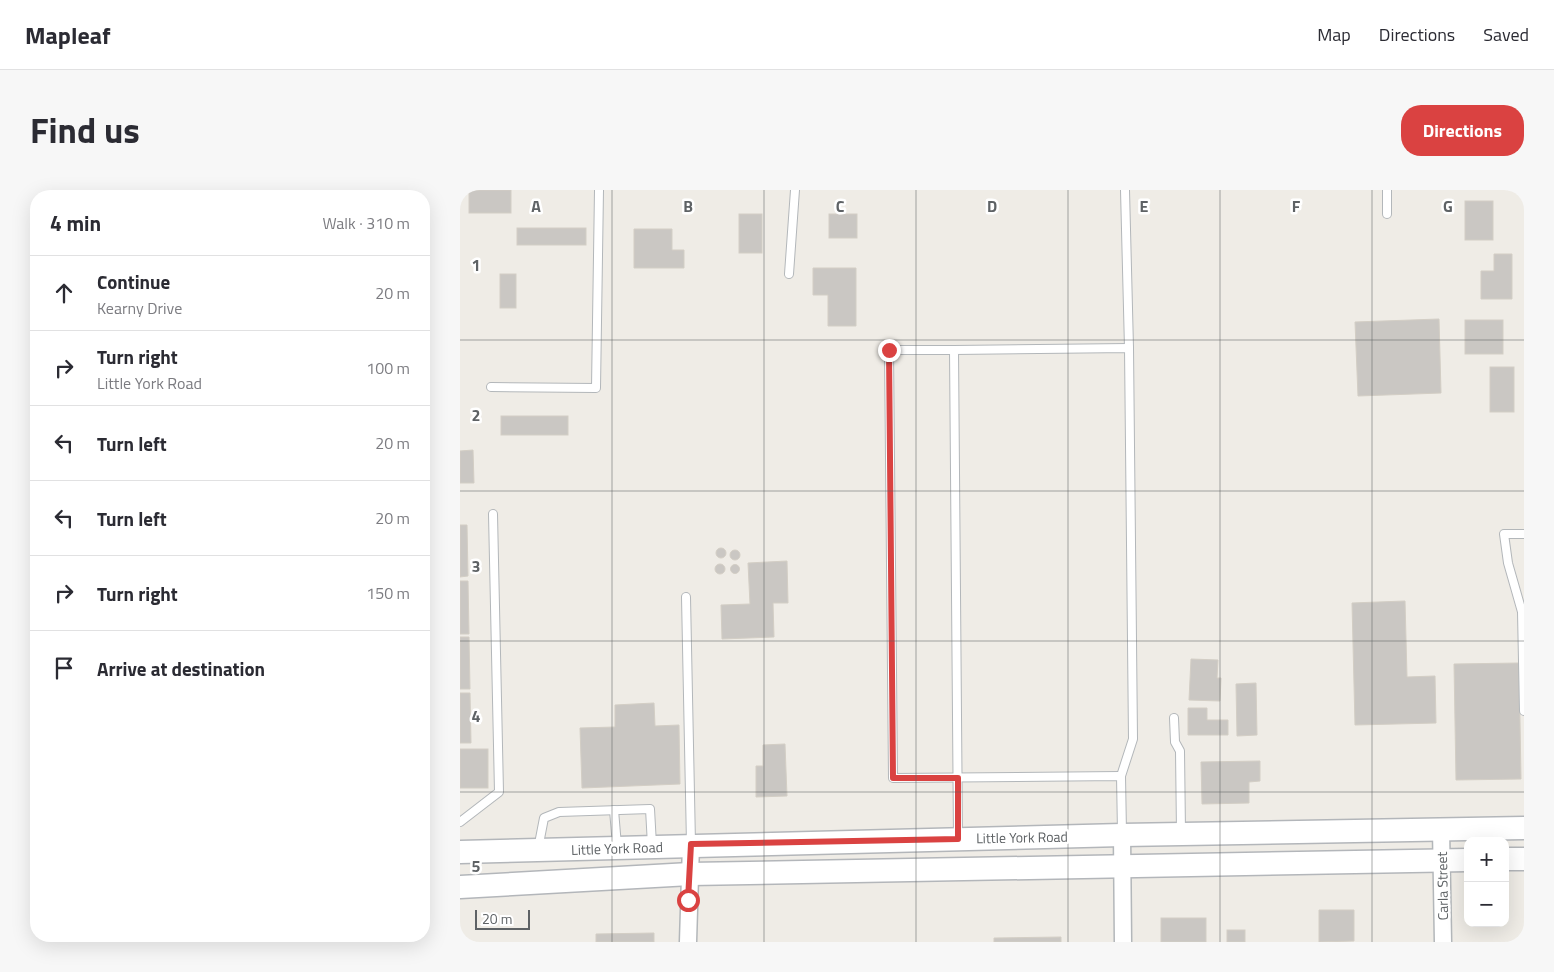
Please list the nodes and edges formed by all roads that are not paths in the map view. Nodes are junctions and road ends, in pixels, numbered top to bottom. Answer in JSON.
{"nodes":[{"id":1,"x":600,"y":190,"type":"edge"},
{"id":2,"x":795,"y":190,"type":"edge"},
{"id":3,"x":1125,"y":190,"type":"edge"},
{"id":4,"x":1387,"y":190,"type":"edge"},
{"id":5,"x":1387,"y":214,"type":"dead end"},
{"id":6,"x":789,"y":274,"type":"dead end"},
{"id":7,"x":1129,"y":348,"type":"junction"},
{"id":8,"x":954,"y":350,"type":"junction"},
{"id":9,"x":491,"y":387,"type":"dead end"},
{"id":10,"x":493,"y":514,"type":"dead end"},
{"id":11,"x":1524,"y":534,"type":"edge"},
{"id":12,"x":686,"y":597,"type":"dead end"},
{"id":13,"x":1524,"y":711,"type":"edge"},
{"id":14,"x":1174,"y":718,"type":"dead end"},
{"id":15,"x":1121,"y":776,"type":"junction"},
{"id":16,"x":958,"y":778,"type":"junction"},
{"id":17,"x":614,"y":810,"type":"junction"},
{"id":18,"x":460,"y":822,"type":"edge"},
{"id":19,"x":1524,"y":828,"type":"edge"},
{"id":20,"x":1441,"y":829,"type":"junction"},
{"id":21,"x":1181,"y":834,"type":"junction"},
{"id":22,"x":1122,"y":835,"type":"junction"},
{"id":23,"x":958,"y":839,"type":"junction"},
{"id":24,"x":691,"y":844,"type":"junction"},
{"id":25,"x":652,"y":847,"type":"junction"},
{"id":26,"x":618,"y":848,"type":"junction"},
{"id":27,"x":538,"y":851,"type":"junction"},
{"id":28,"x":460,"y":852,"type":"edge"},
{"id":29,"x":1509,"y":859,"type":"edge"},
{"id":30,"x":1524,"y":859,"type":"edge"},
{"id":31,"x":1441,"y":860,"type":"junction"},
{"id":32,"x":1464,"y":860,"type":"edge"},
{"id":33,"x":1121,"y":866,"type":"junction"},
{"id":34,"x":690,"y":874,"type":"junction"},
{"id":35,"x":460,"y":887,"type":"edge"},
{"id":36,"x":688,"y":942,"type":"edge"},
{"id":37,"x":1123,"y":942,"type":"edge"},
{"id":38,"x":1443,"y":942,"type":"edge"}],
"edges":[{"from":1,"to":9,"type":"lane"},
{"from":2,"to":6,"type":"lane"},
{"from":3,"to":7,"type":"lane"},
{"from":4,"to":5,"type":"lane"},
{"from":7,"to":8,"type":"lane"},
{"from":7,"to":15,"type":"lane"},
{"from":8,"to":16,"type":"lane"},
{"from":8,"to":16,"type":"lane"},
{"from":10,"to":18,"type":"lane"},
{"from":11,"to":13,"type":"lane"},
{"from":12,"to":24,"type":"lane"},
{"from":14,"to":21,"type":"lane"},
{"from":15,"to":16,"type":"lane"},
{"from":15,"to":22,"type":"lane"},
{"from":16,"to":23,"type":"lane"},
{"from":17,"to":25,"type":"lane"},
{"from":17,"to":26,"type":"lane"},
{"from":17,"to":27,"type":"lane"},
{"from":19,"to":20,"type":"main road","name":"Little York Road"},
{"from":20,"to":21,"type":"main road","name":"Little York Road"},
{"from":20,"to":31,"type":"street","name":"Carla Street"},
{"from":21,"to":22,"type":"main road","name":"Little York Road"},
{"from":22,"to":23,"type":"main road","name":"Little York Road"},
{"from":22,"to":33,"type":"street"},
{"from":23,"to":24,"type":"main road","name":"Little York Road"},
{"from":24,"to":25,"type":"main road","name":"Little York Road"},
{"from":24,"to":34,"type":"street"},
{"from":25,"to":26,"type":"main road","name":"Little York Road"},
{"from":26,"to":27,"type":"main road","name":"Little York Road"},
{"from":27,"to":28,"type":"main road","name":"Little York Road"},
{"from":29,"to":30,"type":"main road"},
{"from":31,"to":32,"type":"main road"},
{"from":31,"to":33,"type":"main road"},
{"from":31,"to":38,"type":"street","name":"Carla Street"},
{"from":33,"to":34,"type":"main road"},
{"from":33,"to":37,"type":"street"},
{"from":34,"to":35,"type":"main road"},
{"from":34,"to":36,"type":"street"}]}
